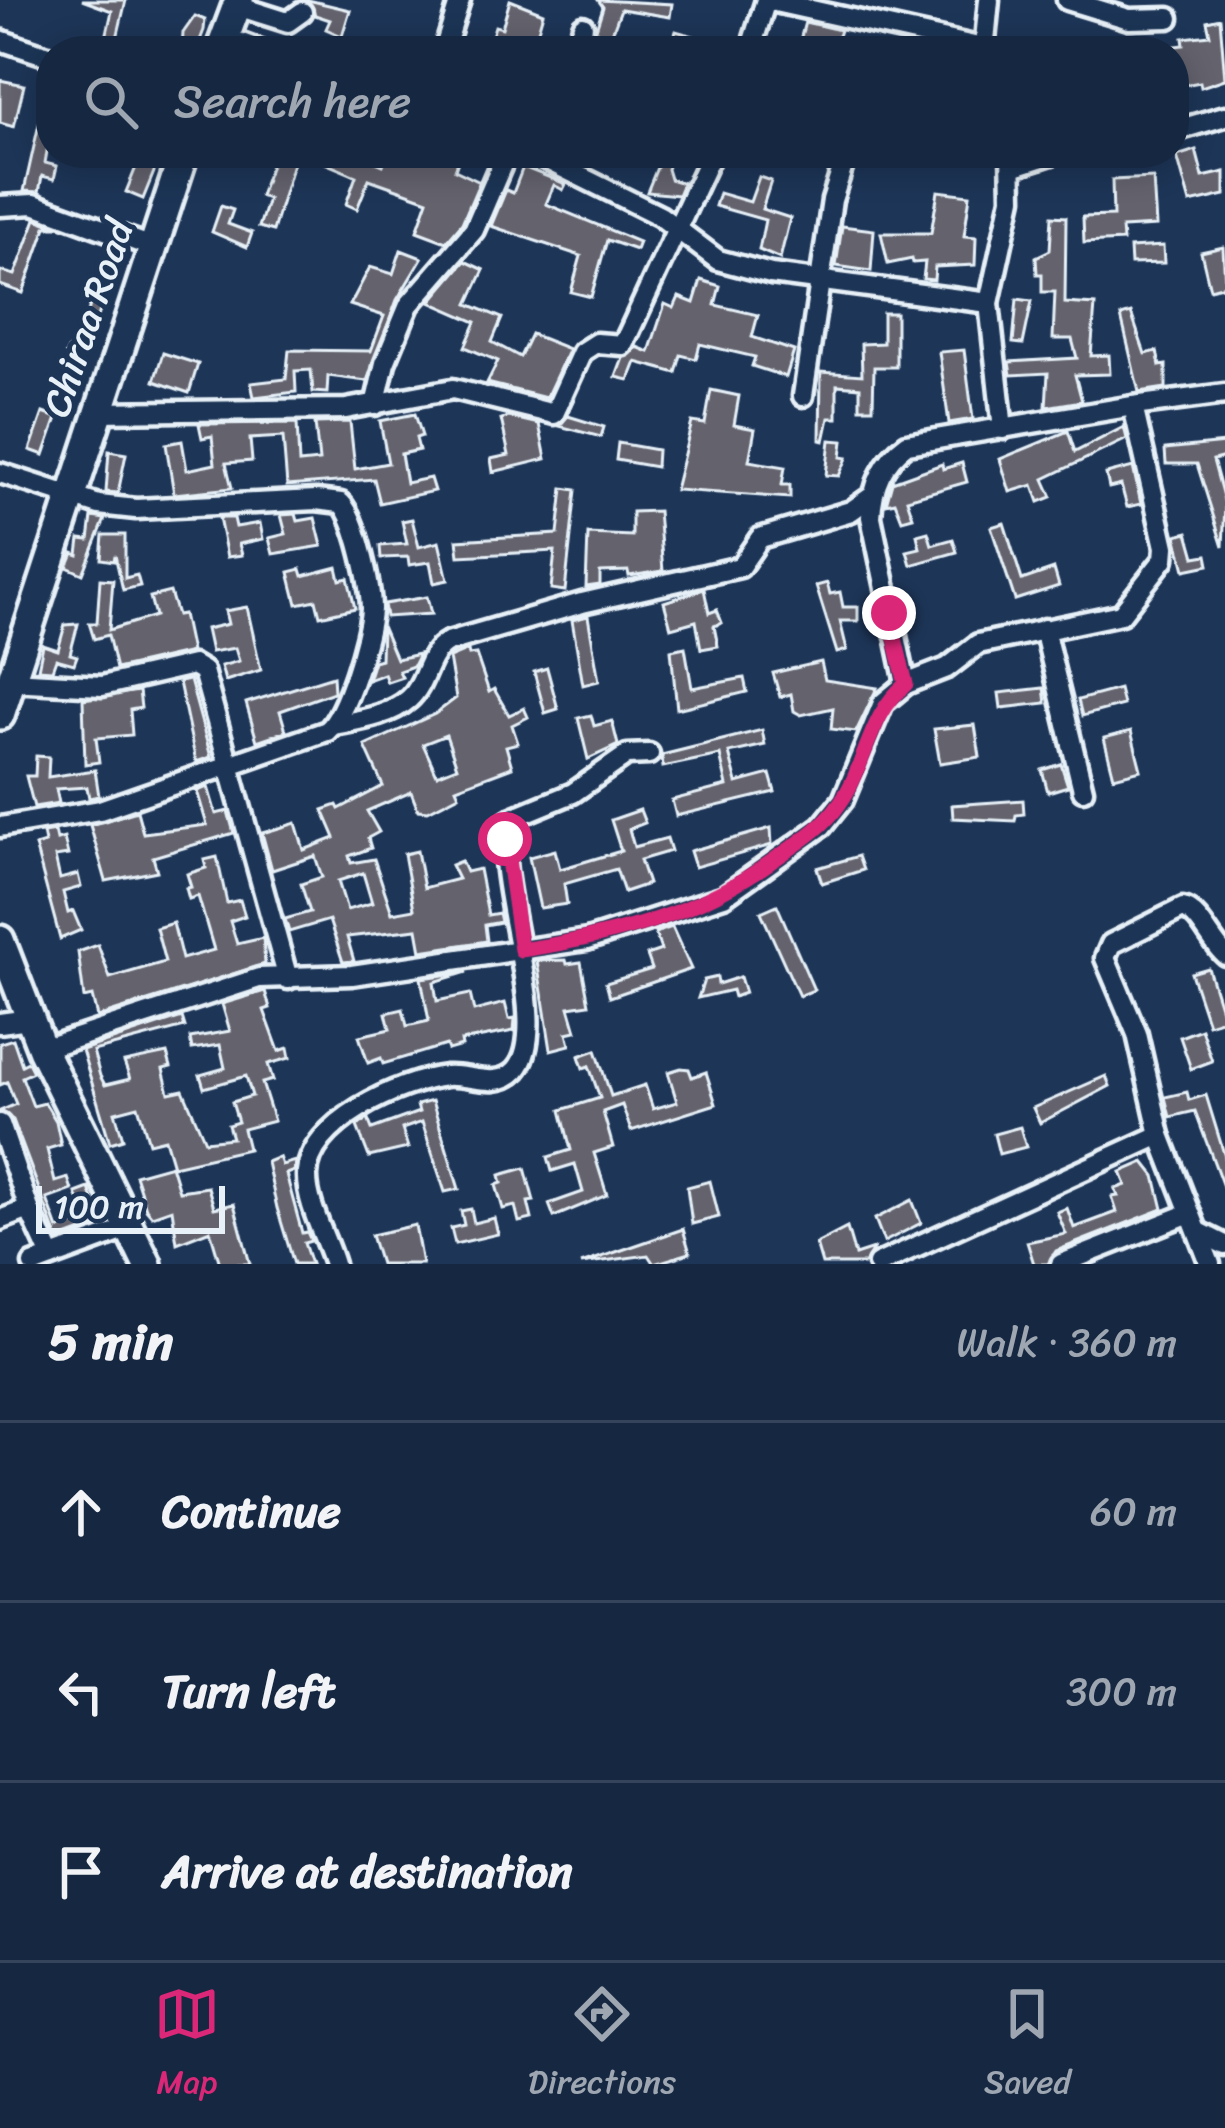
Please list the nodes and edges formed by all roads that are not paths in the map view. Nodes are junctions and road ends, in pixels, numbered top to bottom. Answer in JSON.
{"nodes":[{"id":1,"x":460,"y":0,"type":"edge"},
{"id":2,"x":766,"y":0,"type":"edge"},
{"id":3,"x":989,"y":0,"type":"edge"},
{"id":4,"x":1067,"y":0,"type":"edge"},
{"id":5,"x":238,"y":3,"type":"edge"},
{"id":6,"x":1102,"y":6,"type":"edge"},
{"id":7,"x":302,"y":12,"type":"dead end"},
{"id":8,"x":1169,"y":18,"type":"dead end"},
{"id":9,"x":583,"y":26,"type":"dead end"},
{"id":10,"x":887,"y":29,"type":"junction"},
{"id":11,"x":226,"y":36,"type":"edge"},
{"id":12,"x":449,"y":36,"type":"edge"},
{"id":13,"x":580,"y":36,"type":"edge"},
{"id":14,"x":755,"y":36,"type":"edge"},
{"id":15,"x":885,"y":36,"type":"edge"},
{"id":16,"x":919,"y":36,"type":"edge"},
{"id":17,"x":985,"y":36,"type":"edge"},
{"id":18,"x":0,"y":40,"type":"edge"},
{"id":19,"x":36,"y":52,"type":"edge"},
{"id":20,"x":1225,"y":116,"type":"edge"},
{"id":21,"x":1189,"y":126,"type":"edge"},
{"id":22,"x":179,"y":168,"type":"edge"},
{"id":23,"x":500,"y":168,"type":"edge"},
{"id":24,"x":566,"y":168,"type":"edge"},
{"id":25,"x":706,"y":168,"type":"edge"},
{"id":26,"x":842,"y":168,"type":"edge"},
{"id":27,"x":1012,"y":168,"type":"edge"},
{"id":28,"x":0,"y":206,"type":"edge"},
{"id":29,"x":679,"y":233,"type":"junction"},
{"id":30,"x":152,"y":247,"type":"junction"},
{"id":31,"x":824,"y":280,"type":"junction"},
{"id":32,"x":989,"y":303,"type":"junction"},
{"id":33,"x":1225,"y":394,"type":"edge"},
{"id":34,"x":802,"y":396,"type":"dead end"},
{"id":35,"x":375,"y":406,"type":"junction"},
{"id":36,"x":1133,"y":406,"type":"junction"},
{"id":37,"x":96,"y":412,"type":"junction"},
{"id":38,"x":1003,"y":429,"type":"junction"},
{"id":39,"x":0,"y":473,"type":"edge"},
{"id":40,"x":68,"y":496,"type":"junction"},
{"id":41,"x":872,"y":496,"type":"junction"},
{"id":42,"x":1044,"y":629,"type":"junction"},
{"id":43,"x":10,"y":681,"type":"junction"},
{"id":44,"x":906,"y":684,"type":"junction"},
{"id":45,"x":0,"y":715,"type":"edge"},
{"id":46,"x":334,"y":725,"type":"junction"},
{"id":47,"x":649,"y":754,"type":"dead end"},
{"id":48,"x":226,"y":767,"type":"junction"},
{"id":49,"x":1083,"y":790,"type":"dead end"},
{"id":50,"x":0,"y":827,"type":"edge"},
{"id":51,"x":0,"y":940,"type":"edge"},
{"id":52,"x":521,"y":950,"type":"junction"},
{"id":53,"x":1225,"y":955,"type":"edge"},
{"id":54,"x":288,"y":979,"type":"junction"},
{"id":55,"x":29,"y":1019,"type":"junction"},
{"id":56,"x":0,"y":1023,"type":"edge"},
{"id":57,"x":42,"y":1048,"type":"junction"},
{"id":58,"x":0,"y":1124,"type":"edge"},
{"id":59,"x":1160,"y":1135,"type":"junction"},
{"id":60,"x":29,"y":1209,"type":"junction"},
{"id":61,"x":1190,"y":1213,"type":"junction"},
{"id":62,"x":0,"y":1220,"type":"edge"},
{"id":63,"x":130,"y":1228,"type":"junction"},
{"id":64,"x":1201,"y":1233,"type":"junction"},
{"id":65,"x":1225,"y":1245,"type":"edge"},
{"id":66,"x":50,"y":1260,"type":"edge"},
{"id":67,"x":147,"y":1264,"type":"edge"},
{"id":68,"x":334,"y":1264,"type":"edge"},
{"id":69,"x":878,"y":1264,"type":"edge"},
{"id":70,"x":1061,"y":1264,"type":"edge"},
{"id":71,"x":1210,"y":1264,"type":"edge"}],
"edges":[{"from":1,"to":12,"type":"street"},
{"from":2,"to":10,"type":"street"},
{"from":2,"to":14,"type":"street"},
{"from":3,"to":17,"type":"street"},
{"from":4,"to":6,"type":"street"},
{"from":5,"to":7,"type":"street"},
{"from":5,"to":11,"type":"highway"},
{"from":6,"to":8,"type":"street"},
{"from":9,"to":13,"type":"street"},
{"from":10,"to":15,"type":"street"},
{"from":10,"to":16,"type":"street"},
{"from":18,"to":19,"type":"street"},
{"from":20,"to":21,"type":"street"},
{"from":22,"to":30,"type":"highway","name":"Chiraa Road"},
{"from":23,"to":35,"type":"street"},
{"from":24,"to":29,"type":"street"},
{"from":25,"to":29,"type":"street"},
{"from":26,"to":31,"type":"street"},
{"from":27,"to":32,"type":"street"},
{"from":28,"to":30,"type":"street"},
{"from":29,"to":31,"type":"street"},
{"from":29,"to":35,"type":"street"},
{"from":30,"to":37,"type":"highway","name":"Chiraa Road"},
{"from":31,"to":32,"type":"street"},
{"from":31,"to":34,"type":"street"},
{"from":32,"to":38,"type":"street"},
{"from":33,"to":36,"type":"street"},
{"from":35,"to":37,"type":"street"},
{"from":36,"to":38,"type":"street"},
{"from":36,"to":42,"type":"street"},
{"from":37,"to":40,"type":"highway","name":"Chiraa Road"},
{"from":38,"to":41,"type":"street"},
{"from":39,"to":40,"type":"street"},
{"from":40,"to":43,"type":"highway","name":"Chiraa Road"},
{"from":40,"to":46,"type":"street"},
{"from":41,"to":44,"type":"street"},
{"from":41,"to":46,"type":"street"},
{"from":42,"to":44,"type":"street"},
{"from":42,"to":49,"type":"street"},
{"from":43,"to":45,"type":"highway","name":"Chiraa Road"},
{"from":43,"to":48,"type":"street"},
{"from":44,"to":52,"type":"street"},
{"from":46,"to":48,"type":"street"},
{"from":47,"to":52,"type":"street"},
{"from":48,"to":50,"type":"street"},
{"from":48,"to":54,"type":"street"},
{"from":51,"to":55,"type":"highway"},
{"from":52,"to":54,"type":"street"},
{"from":52,"to":68,"type":"street"},
{"from":53,"to":59,"type":"street"},
{"from":54,"to":57,"type":"street"},
{"from":55,"to":56,"type":"street"},
{"from":55,"to":57,"type":"highway"},
{"from":57,"to":63,"type":"highway"},
{"from":58,"to":60,"type":"street"},
{"from":59,"to":61,"type":"street"},
{"from":59,"to":69,"type":"street"},
{"from":60,"to":62,"type":"street"},
{"from":60,"to":66,"type":"street"},
{"from":61,"to":64,"type":"street"},
{"from":61,"to":70,"type":"street"},
{"from":63,"to":66,"type":"street"},
{"from":63,"to":67,"type":"highway"},
{"from":64,"to":65,"type":"street"},
{"from":64,"to":71,"type":"street"}]}
